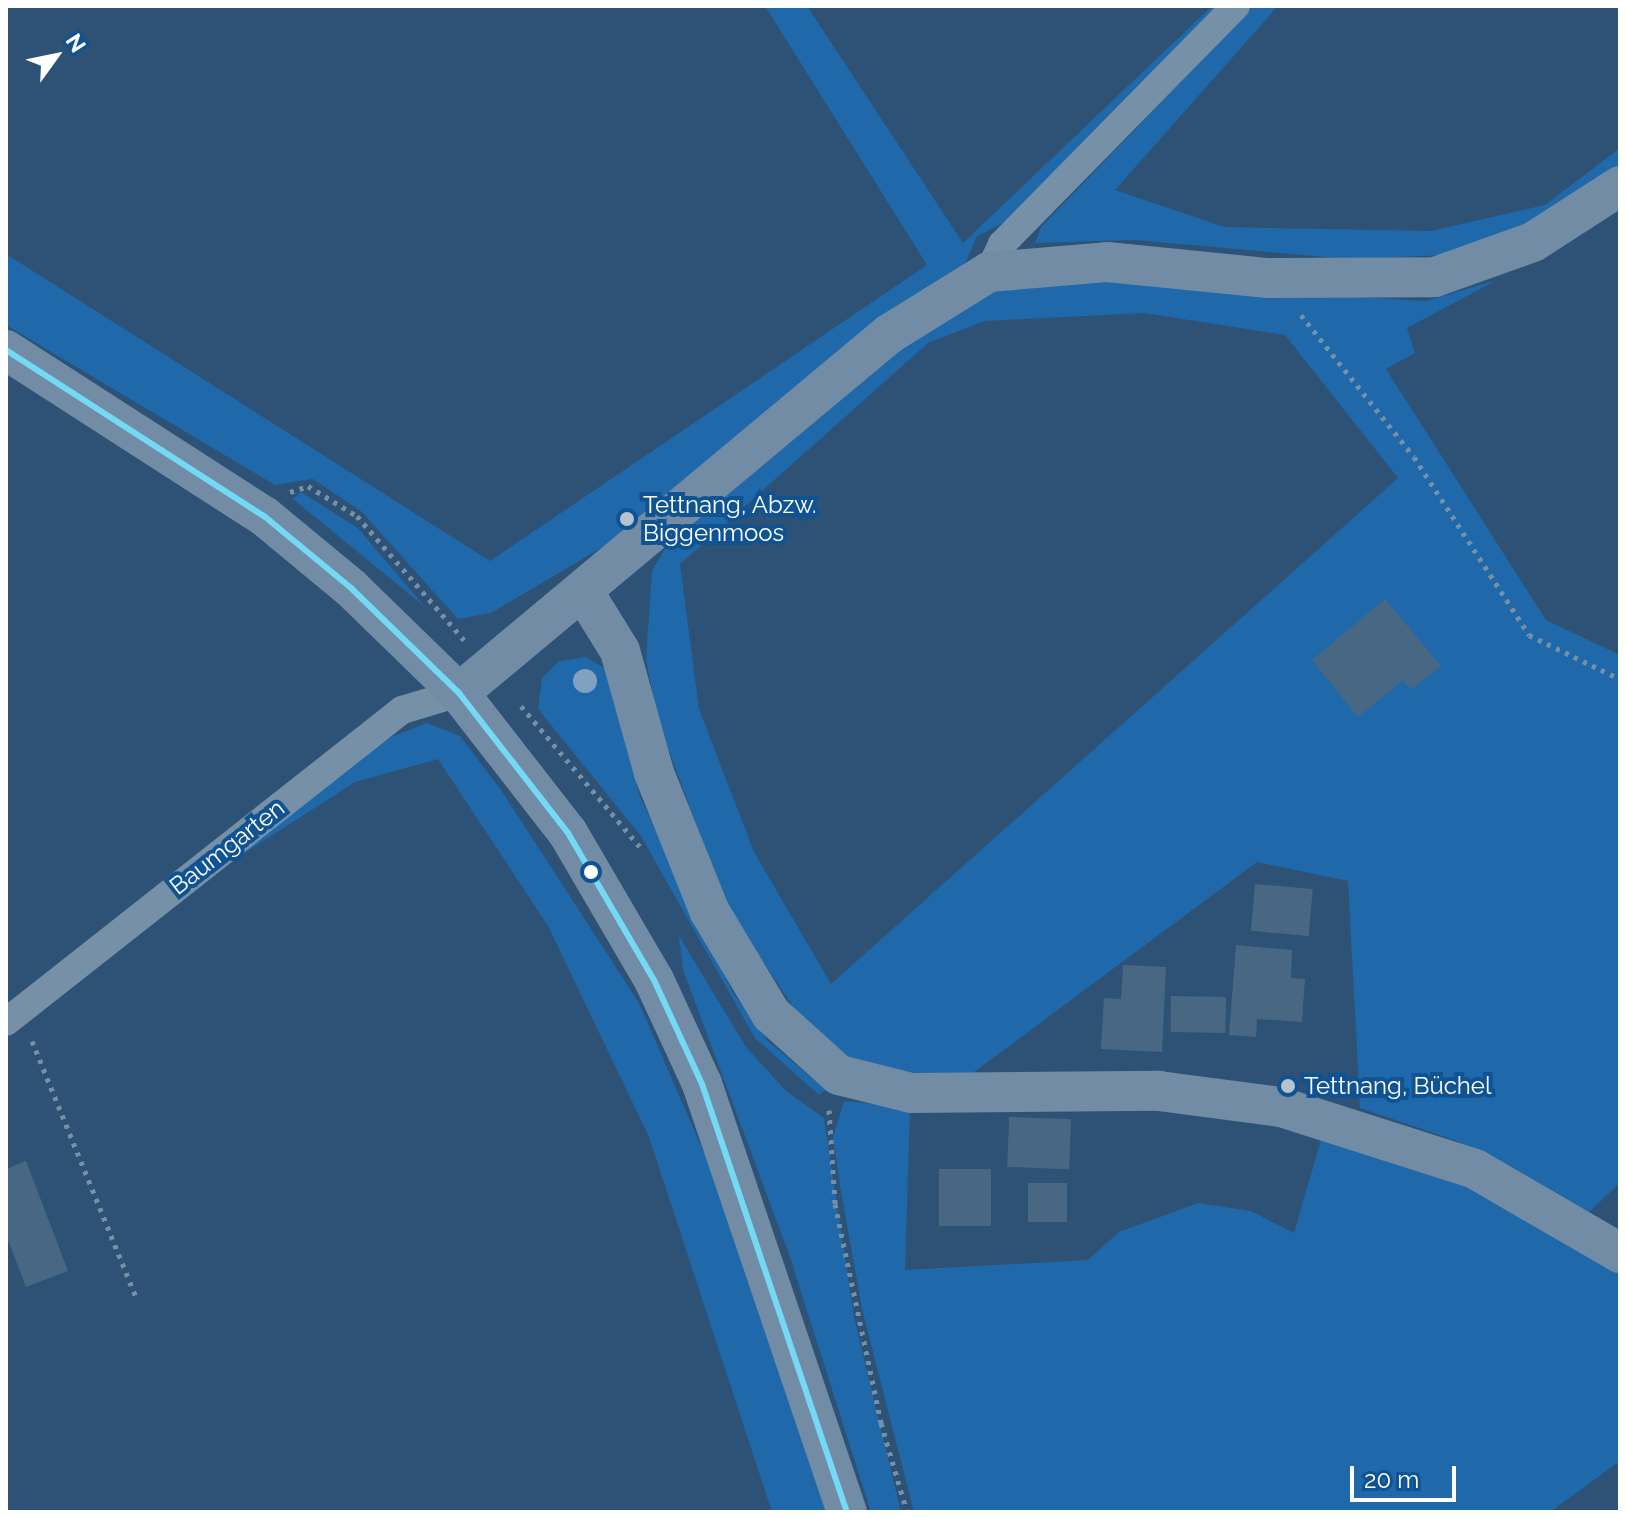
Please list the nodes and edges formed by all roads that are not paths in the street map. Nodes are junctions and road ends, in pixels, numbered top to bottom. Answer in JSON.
{"nodes":[{"id":1,"x":1236,"y":6,"type":"edge"},
{"id":2,"x":1620,"y":186,"type":"edge"},
{"id":3,"x":989,"y":272,"type":"junction"},
{"id":4,"x":6,"y":350,"type":"edge"},
{"id":5,"x":583,"y":591,"type":"junction"},
{"id":6,"x":459,"y":693,"type":"junction"},
{"id":7,"x":14,"y":1015,"type":"edge"},
{"id":8,"x":1620,"y":1253,"type":"edge"},
{"id":9,"x":847,"y":1512,"type":"edge"}],
"edges":[{"from":1,"to":3,"type":"street"},
{"from":2,"to":3,"type":"main road"},
{"from":3,"to":5,"type":"main road"},
{"from":4,"to":6,"type":"main road"},
{"from":5,"to":6,"type":"main road"},
{"from":5,"to":8,"type":"main road"},
{"from":6,"to":7,"type":"street","name":"Baumgarten"},
{"from":6,"to":9,"type":"main road"}]}
